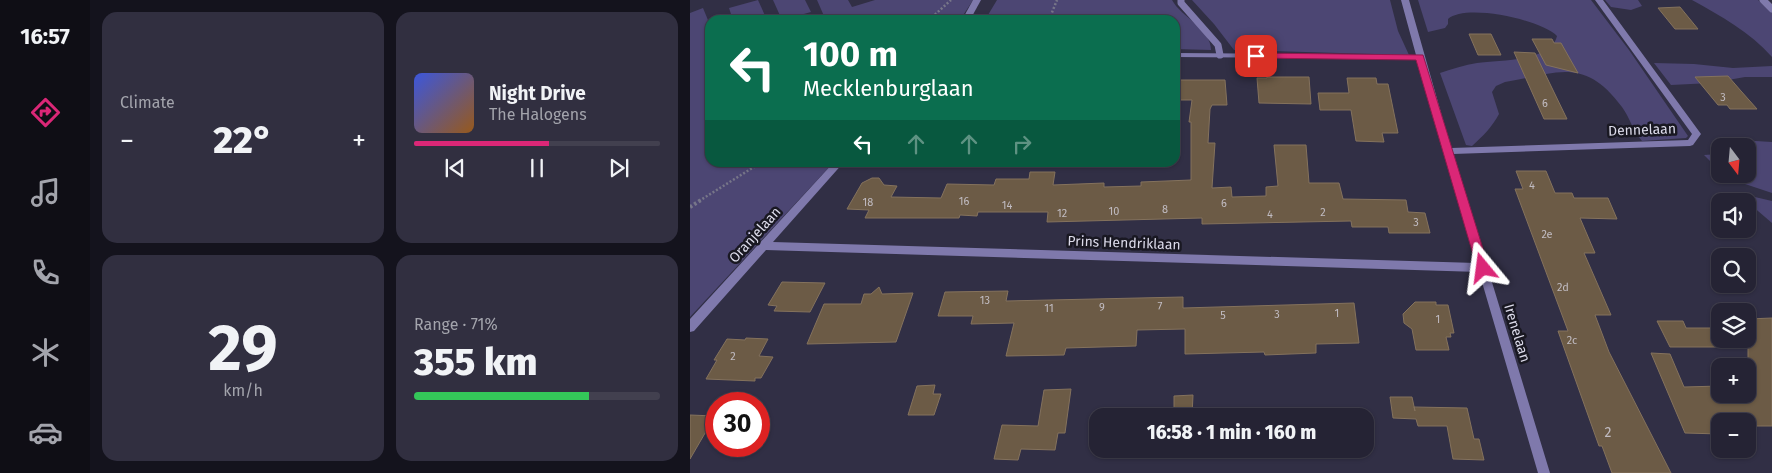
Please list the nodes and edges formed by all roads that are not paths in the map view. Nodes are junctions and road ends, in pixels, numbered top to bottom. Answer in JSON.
{"nodes":[{"id":1,"x":977,"y":0,"type":"edge"},
{"id":2,"x":1181,"y":0,"type":"edge"},
{"id":3,"x":1405,"y":0,"type":"edge"},
{"id":4,"x":1599,"y":0,"type":"edge"},
{"id":5,"x":1763,"y":0,"type":"edge"},
{"id":6,"x":1772,"y":9,"type":"edge"},
{"id":7,"x":969,"y":15,"type":"edge"},
{"id":8,"x":1180,"y":55,"type":"edge"},
{"id":9,"x":1220,"y":56,"type":"junction"},
{"id":10,"x":1420,"y":57,"type":"junction"},
{"id":11,"x":1449,"y":151,"type":"junction"},
{"id":12,"x":835,"y":167,"type":"edge"},
{"id":13,"x":764,"y":246,"type":"junction"},
{"id":14,"x":1483,"y":268,"type":"junction"},
{"id":15,"x":690,"y":327,"type":"edge"},
{"id":16,"x":1544,"y":473,"type":"edge"}],
"edges":[{"from":1,"to":7,"type":"street"},
{"from":2,"to":9,"type":"lane"},
{"from":3,"to":10,"type":"street","name":"Irenelaan"},
{"from":4,"to":11,"type":"street","name":"Dennelaan"},
{"from":5,"to":6,"type":"lane"},
{"from":8,"to":9,"type":"street"},
{"from":9,"to":10,"type":"street"},
{"from":10,"to":11,"type":"street","name":"Irenelaan"},
{"from":11,"to":14,"type":"street","name":"Irenelaan"},
{"from":12,"to":13,"type":"street","name":"Oranjelaan"},
{"from":13,"to":14,"type":"street","name":"Prins Hendriklaan"},
{"from":13,"to":15,"type":"street","name":"Oranjelaan"},
{"from":14,"to":16,"type":"street","name":"Irenelaan"}]}
